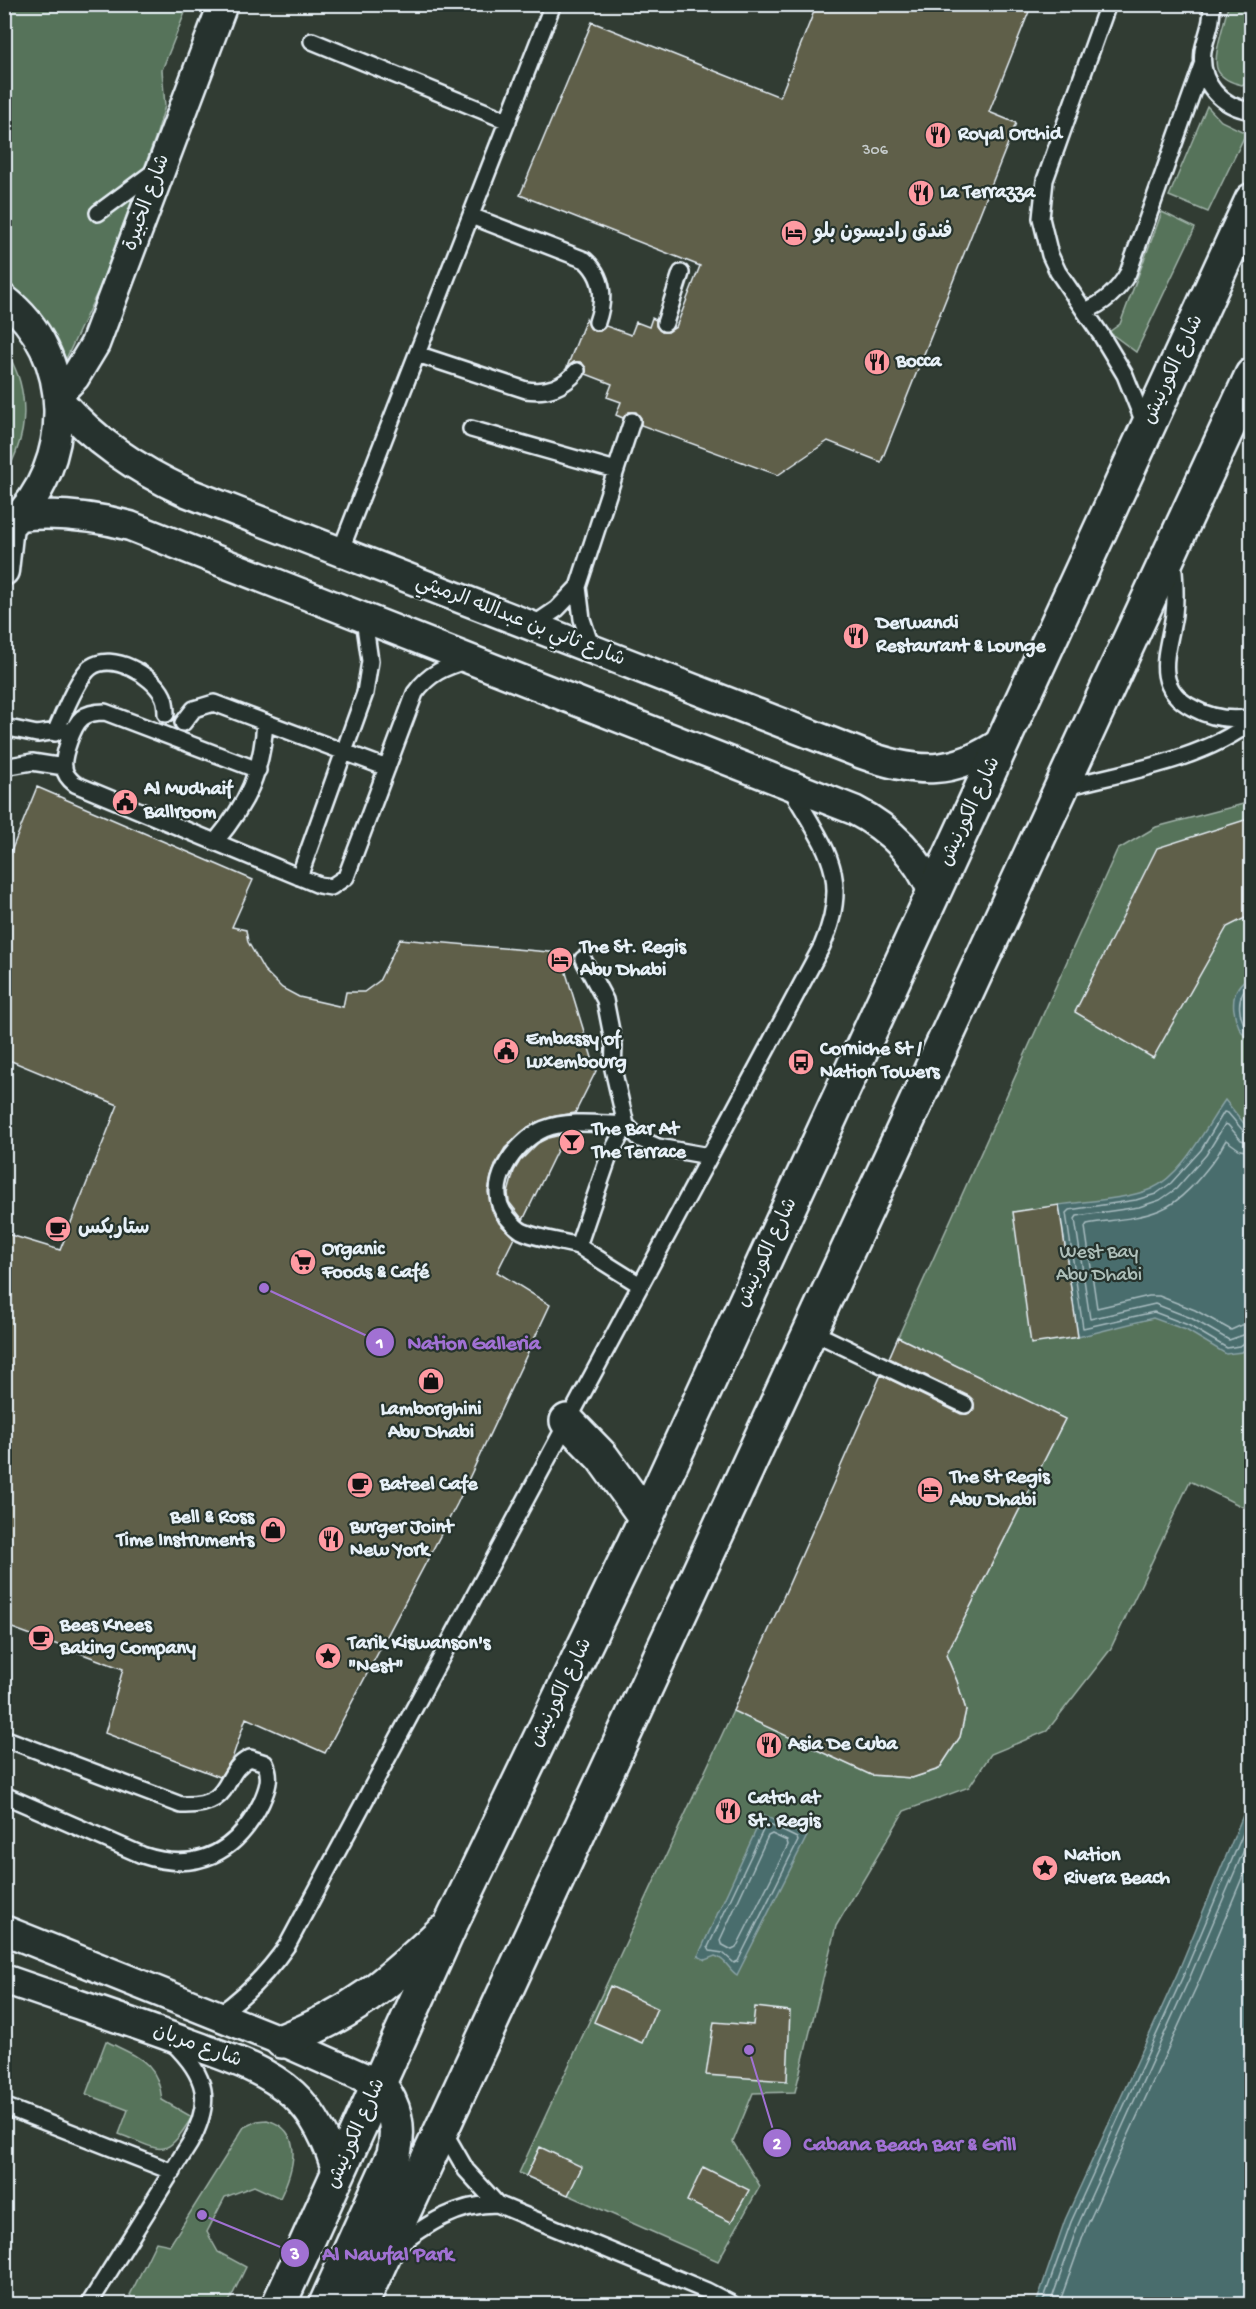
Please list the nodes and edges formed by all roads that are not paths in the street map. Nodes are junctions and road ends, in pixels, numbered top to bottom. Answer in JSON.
{"nodes":[{"id":1,"x":223,"y":4,"type":"edge"},
{"id":2,"x":553,"y":4,"type":"edge"},
{"id":3,"x":1108,"y":4,"type":"edge"},
{"id":4,"x":1211,"y":4,"type":"edge"},
{"id":5,"x":312,"y":40,"type":"dead end"},
{"id":6,"x":1203,"y":65,"type":"junction"},
{"id":7,"x":1251,"y":111,"type":"edge"},
{"id":8,"x":508,"y":121,"type":"junction"},
{"id":9,"x":161,"y":166,"type":"junction"},
{"id":10,"x":1251,"y":200,"type":"edge"},
{"id":11,"x":98,"y":213,"type":"dead end"},
{"id":12,"x":471,"y":216,"type":"junction"},
{"id":13,"x":681,"y":273,"type":"dead end"},
{"id":14,"x":4,"y":299,"type":"edge"},
{"id":15,"x":1086,"y":311,"type":"junction"},
{"id":16,"x":597,"y":322,"type":"dead end"},
{"id":17,"x":665,"y":323,"type":"dead end"},
{"id":18,"x":417,"y":354,"type":"junction"},
{"id":19,"x":577,"y":371,"type":"dead end"},
{"id":20,"x":1251,"y":375,"type":"edge"},
{"id":21,"x":59,"y":397,"type":"junction"},
{"id":22,"x":632,"y":422,"type":"dead end"},
{"id":23,"x":471,"y":429,"type":"dead end"},
{"id":24,"x":1146,"y":429,"type":"junction"},
{"id":25,"x":616,"y":470,"type":"junction"},
{"id":26,"x":11,"y":524,"type":"edge"},
{"id":27,"x":340,"y":552,"type":"junction"},
{"id":28,"x":1171,"y":552,"type":"junction"},
{"id":29,"x":4,"y":571,"type":"edge"},
{"id":30,"x":578,"y":587,"type":"junction"},
{"id":31,"x":364,"y":618,"type":"junction"},
{"id":32,"x":532,"y":626,"type":"junction"},
{"id":33,"x":592,"y":650,"type":"junction"},
{"id":34,"x":469,"y":660,"type":"junction"},
{"id":35,"x":166,"y":714,"type":"dead end"},
{"id":36,"x":1251,"y":719,"type":"edge"},
{"id":37,"x":265,"y":722,"type":"junction"},
{"id":38,"x":183,"y":723,"type":"dead end"},
{"id":39,"x":4,"y":727,"type":"edge"},
{"id":40,"x":74,"y":728,"type":"junction"},
{"id":41,"x":54,"y":733,"type":"junction"},
{"id":42,"x":1003,"y":741,"type":"junction"},
{"id":43,"x":343,"y":752,"type":"junction"},
{"id":44,"x":4,"y":767,"type":"edge"},
{"id":45,"x":64,"y":767,"type":"junction"},
{"id":46,"x":387,"y":768,"type":"junction"},
{"id":47,"x":258,"y":770,"type":"junction"},
{"id":48,"x":788,"y":784,"type":"junction"},
{"id":49,"x":1062,"y":788,"type":"junction"},
{"id":50,"x":215,"y":842,"type":"junction"},
{"id":51,"x":299,"y":877,"type":"junction"},
{"id":52,"x":933,"y":893,"type":"junction"},
{"id":53,"x":584,"y":960,"type":"dead end"},
{"id":54,"x":626,"y":1125,"type":"junction"},
{"id":55,"x":709,"y":1156,"type":"junction"},
{"id":56,"x":578,"y":1246,"type":"junction"},
{"id":57,"x":640,"y":1285,"type":"junction"},
{"id":58,"x":811,"y":1331,"type":"junction"},
{"id":59,"x":964,"y":1405,"type":"dead end"},
{"id":60,"x":567,"y":1421,"type":"junction"},
{"id":61,"x":646,"y":1518,"type":"junction"},
{"id":62,"x":4,"y":1738,"type":"edge"},
{"id":63,"x":4,"y":1795,"type":"edge"},
{"id":64,"x":451,"y":1924,"type":"junction"},
{"id":65,"x":4,"y":1930,"type":"edge"},
{"id":66,"x":4,"y":1979,"type":"edge"},
{"id":67,"x":218,"y":2015,"type":"junction"},
{"id":68,"x":164,"y":2034,"type":"junction"},
{"id":69,"x":282,"y":2041,"type":"junction"},
{"id":70,"x":379,"y":2085,"type":"junction"},
{"id":71,"x":4,"y":2106,"type":"edge"},
{"id":72,"x":442,"y":2128,"type":"junction"},
{"id":73,"x":172,"y":2172,"type":"junction"},
{"id":74,"x":338,"y":2177,"type":"junction"},
{"id":75,"x":497,"y":2204,"type":"junction"},
{"id":76,"x":382,"y":2258,"type":"junction"},
{"id":77,"x":99,"y":2289,"type":"junction"},
{"id":78,"x":89,"y":2304,"type":"edge"},
{"id":79,"x":106,"y":2304,"type":"edge"},
{"id":80,"x":279,"y":2304,"type":"edge"},
{"id":81,"x":326,"y":2304,"type":"edge"},
{"id":82,"x":361,"y":2304,"type":"edge"},
{"id":83,"x":732,"y":2304,"type":"edge"}],
"edges":[{"from":1,"to":9,"type":"street","name":"شارع الخبيرة"},
{"from":2,"to":8,"type":"lane"},
{"from":3,"to":15,"type":"lane"},
{"from":4,"to":6,"type":"lane"},
{"from":5,"to":8,"type":"lane"},
{"from":6,"to":7,"type":"lane"},
{"from":6,"to":15,"type":"lane"},
{"from":8,"to":12,"type":"lane"},
{"from":9,"to":11,"type":"lane"},
{"from":9,"to":21,"type":"street","name":"شارع الخبيرة"},
{"from":10,"to":24,"type":"main road","name":"شارع الكورنيش"},
{"from":12,"to":16,"type":"lane"},
{"from":12,"to":18,"type":"lane"},
{"from":13,"to":17,"type":"lane"},
{"from":14,"to":21,"type":"street"},
{"from":15,"to":24,"type":"lane"},
{"from":18,"to":19,"type":"lane"},
{"from":18,"to":27,"type":"lane"},
{"from":20,"to":28,"type":"main road"},
{"from":21,"to":26,"type":"street"},
{"from":21,"to":27,"type":"street","name":"شارع ثاني بن عبدالله الرميثي"},
{"from":22,"to":25,"type":"lane"},
{"from":23,"to":25,"type":"lane"},
{"from":24,"to":42,"type":"main road","name":"شارع الكورنيش"},
{"from":25,"to":30,"type":"lane"},
{"from":26,"to":29,"type":"street"},
{"from":26,"to":31,"type":"street"},
{"from":27,"to":32,"type":"street","name":"شارع ثاني بن عبدالله الرميثي"},
{"from":28,"to":36,"type":"lane"},
{"from":28,"to":49,"type":"main road"},
{"from":30,"to":32,"type":"lane"},
{"from":30,"to":33,"type":"lane"},
{"from":31,"to":34,"type":"street"},
{"from":31,"to":43,"type":"lane"},
{"from":32,"to":33,"type":"street","name":"شارع ثاني بن عبدالله الرميثي"},
{"from":33,"to":42,"type":"street","name":"شارع ثاني بن عبدالله الرميثي"},
{"from":34,"to":46,"type":"lane"},
{"from":34,"to":48,"type":"street"},
{"from":35,"to":41,"type":"lane"},
{"from":36,"to":49,"type":"lane"},
{"from":37,"to":38,"type":"lane"},
{"from":37,"to":43,"type":"lane"},
{"from":37,"to":47,"type":"lane"},
{"from":39,"to":41,"type":"lane"},
{"from":40,"to":41,"type":"lane"},
{"from":40,"to":45,"type":"lane"},
{"from":40,"to":47,"type":"lane"},
{"from":42,"to":52,"type":"main road","name":"شارع الكورنيش"},
{"from":43,"to":46,"type":"lane"},
{"from":43,"to":51,"type":"lane"},
{"from":44,"to":45,"type":"lane"},
{"from":45,"to":50,"type":"lane"},
{"from":46,"to":51,"type":"lane"},
{"from":47,"to":50,"type":"lane"},
{"from":48,"to":52,"type":"street"},
{"from":48,"to":55,"type":"lane"},
{"from":49,"to":58,"type":"main road"},
{"from":50,"to":51,"type":"lane"},
{"from":52,"to":61,"type":"main road","name":"شارع الكورنيش"},
{"from":53,"to":54,"type":"lane"},
{"from":54,"to":55,"type":"lane"},
{"from":54,"to":56,"type":"lane"},
{"from":54,"to":56,"type":"lane"},
{"from":55,"to":57,"type":"lane"},
{"from":56,"to":57,"type":"lane"},
{"from":57,"to":60,"type":"lane"},
{"from":58,"to":59,"type":"lane"},
{"from":58,"to":72,"type":"main road"},
{"from":60,"to":61,"type":"main road"},
{"from":60,"to":67,"type":"lane"},
{"from":61,"to":64,"type":"main road","name":"شارع الكورنيش"},
{"from":62,"to":63,"type":"lane"},
{"from":64,"to":69,"type":"main road"},
{"from":64,"to":70,"type":"main road","name":"شارع الكورنيش"},
{"from":65,"to":67,"type":"street","name":"شارع مربان"},
{"from":66,"to":68,"type":"street","name":"شارع مربان"},
{"from":67,"to":69,"type":"street","name":"شارع مربان"},
{"from":68,"to":73,"type":"lane"},
{"from":68,"to":74,"type":"street","name":"شارع مربان"},
{"from":69,"to":70,"type":"street","name":"شارع مربان"},
{"from":70,"to":74,"type":"main road","name":"شارع الكورنيش"},
{"from":70,"to":81,"type":"main road"},
{"from":71,"to":73,"type":"lane"},
{"from":72,"to":75,"type":"lane"},
{"from":72,"to":76,"type":"main road"},
{"from":73,"to":77,"type":"lane"},
{"from":74,"to":80,"type":"main road","name":"شارع الكورنيش"},
{"from":75,"to":76,"type":"lane"},
{"from":75,"to":83,"type":"lane"},
{"from":76,"to":82,"type":"main road"},
{"from":77,"to":78,"type":"lane"},
{"from":77,"to":79,"type":"lane"}]}
